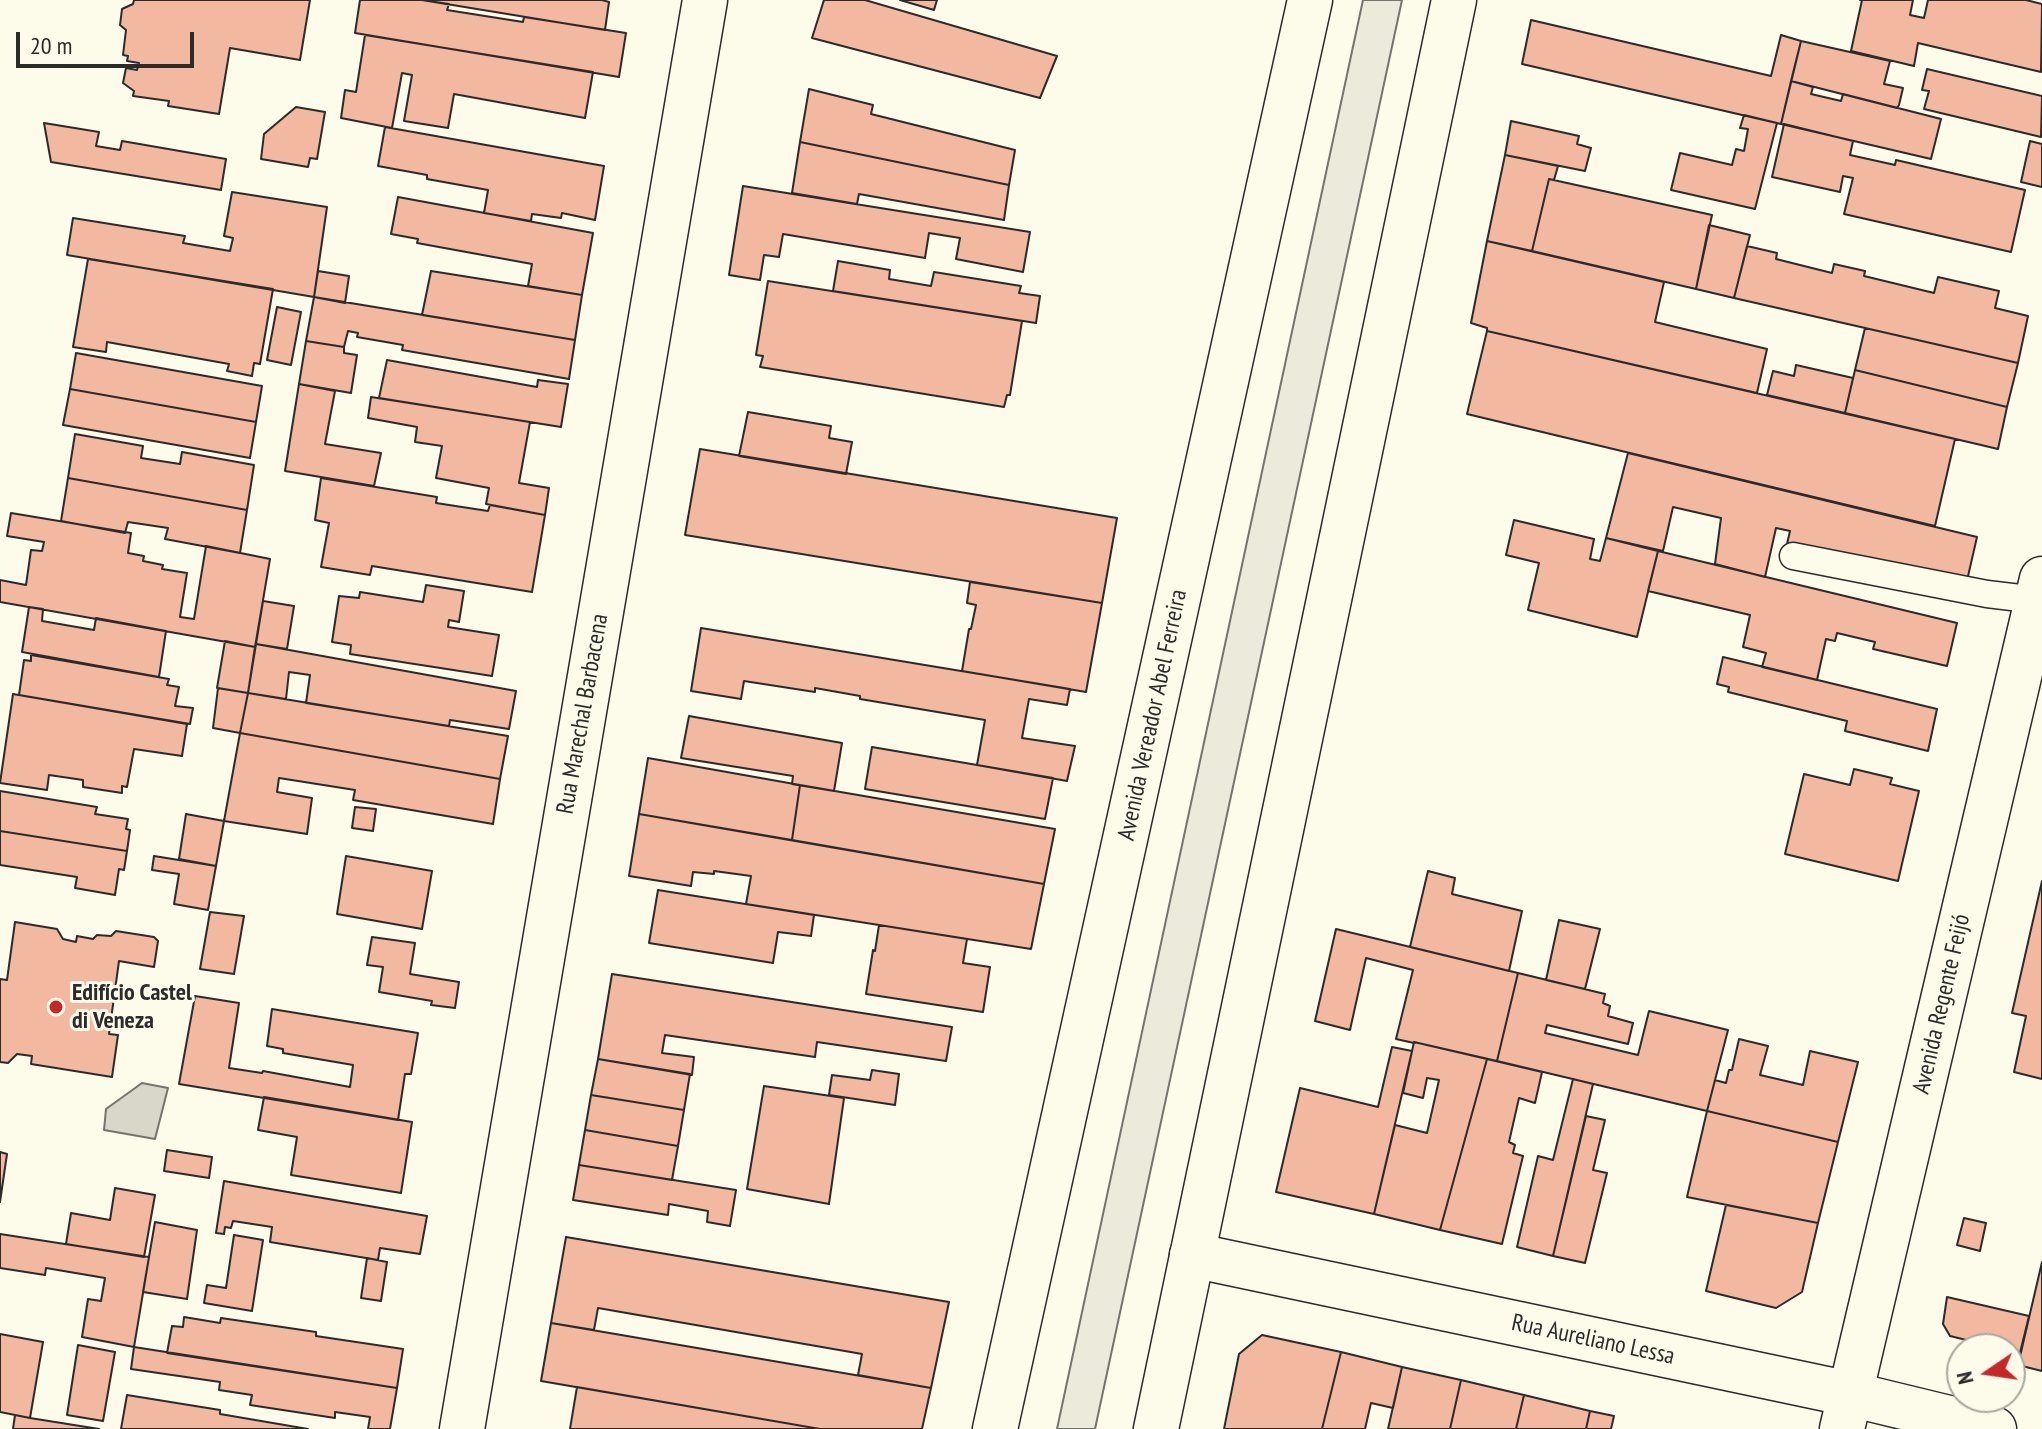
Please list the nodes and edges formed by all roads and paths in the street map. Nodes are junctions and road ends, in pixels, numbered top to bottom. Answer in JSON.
{"nodes":[{"id":1,"x":705,"y":0,"type":"edge"},
{"id":2,"x":1310,"y":0,"type":"edge"},
{"id":3,"x":1454,"y":0,"type":"edge"},
{"id":4,"x":1793,"y":556,"type":"dead end"},
{"id":5,"x":2040,"y":590,"type":"edge"},
{"id":6,"x":1192,"y":1255,"type":"junction"},
{"id":7,"x":1846,"y":1412,"type":"edge"},
{"id":8,"x":462,"y":1429,"type":"edge"},
{"id":9,"x":995,"y":1429,"type":"edge"},
{"id":10,"x":1156,"y":1429,"type":"edge"},
{"id":11,"x":1994,"y":1429,"type":"edge"}],
"edges":[{"from":1,"to":8,"type":"main road","name":"Rua Marechal Barbacena"},
{"from":2,"to":9,"type":"main road","name":"Avenida Vereador Abel Ferreira"},
{"from":3,"to":6,"type":"main road"},
{"from":4,"to":5,"type":"lane"},
{"from":5,"to":7,"type":"main road","name":"Avenida Regente Feijó"},
{"from":6,"to":7,"type":"main road","name":"Rua Aureliano Lessa"},
{"from":6,"to":10,"type":"main road"},
{"from":7,"to":11,"type":"main road","name":"Rua Aureliano Lessa"}]}
